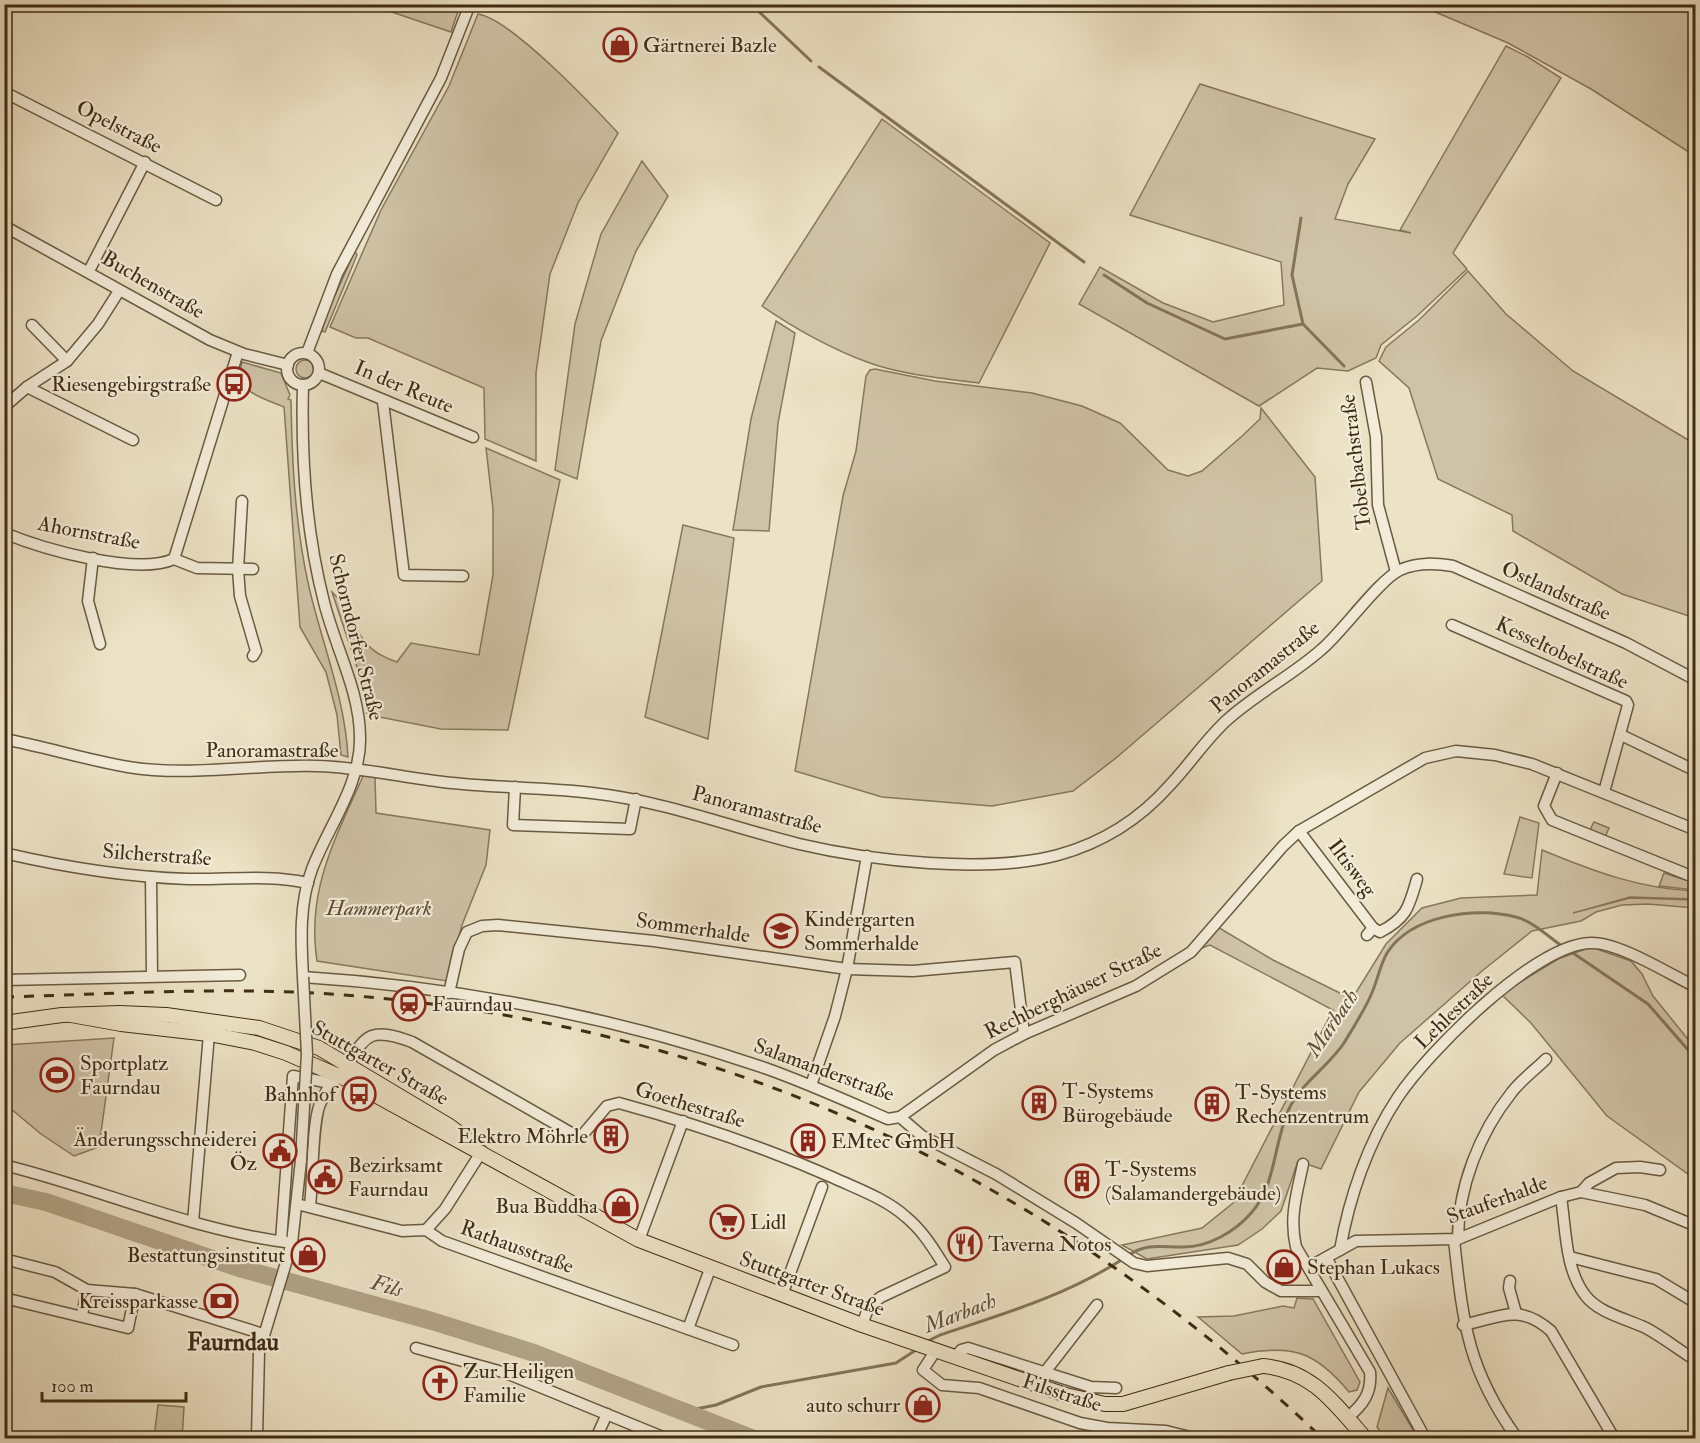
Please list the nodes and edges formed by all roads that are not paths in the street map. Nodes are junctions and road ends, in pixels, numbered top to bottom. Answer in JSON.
{"nodes":[{"id":1,"x":470,"y":4,"type":"edge"},
{"id":2,"x":4,"y":92,"type":"edge"},
{"id":3,"x":145,"y":162,"type":"junction"},
{"id":4,"x":216,"y":200,"type":"dead end"},
{"id":5,"x":6,"y":229,"type":"edge"},
{"id":6,"x":89,"y":271,"type":"junction"},
{"id":7,"x":119,"y":291,"type":"junction"},
{"id":8,"x":32,"y":325,"type":"dead end"},
{"id":9,"x":238,"y":352,"type":"junction"},
{"id":10,"x":307,"y":353,"type":"junction"},
{"id":11,"x":67,"y":361,"type":"junction"},
{"id":12,"x":288,"y":365,"type":"junction"},
{"id":13,"x":319,"y":372,"type":"junction"},
{"id":14,"x":1366,"y":382,"type":"dead end"},
{"id":15,"x":303,"y":385,"type":"junction"},
{"id":16,"x":27,"y":387,"type":"junction"},
{"id":17,"x":383,"y":402,"type":"junction"},
{"id":18,"x":4,"y":407,"type":"edge"},
{"id":19,"x":473,"y":437,"type":"dead end"},
{"id":20,"x":133,"y":440,"type":"dead end"},
{"id":21,"x":242,"y":501,"type":"dead end"},
{"id":22,"x":4,"y":533,"type":"edge"},
{"id":23,"x":93,"y":558,"type":"junction"},
{"id":24,"x":174,"y":559,"type":"junction"},
{"id":25,"x":238,"y":569,"type":"junction"},
{"id":26,"x":253,"y":569,"type":"dead end"},
{"id":27,"x":1396,"y":572,"type":"junction"},
{"id":28,"x":463,"y":576,"type":"dead end"},
{"id":29,"x":1452,"y":625,"type":"dead end"},
{"id":30,"x":100,"y":644,"type":"dead end"},
{"id":31,"x":253,"y":656,"type":"dead end"},
{"id":32,"x":1695,"y":680,"type":"edge"},
{"id":33,"x":1621,"y":735,"type":"junction"},
{"id":34,"x":4,"y":739,"type":"edge"},
{"id":35,"x":357,"y":771,"type":"junction"},
{"id":36,"x":1695,"y":771,"type":"edge"},
{"id":37,"x":1557,"y":773,"type":"junction"},
{"id":38,"x":514,"y":787,"type":"junction"},
{"id":39,"x":1604,"y":792,"type":"junction"},
{"id":40,"x":636,"y":799,"type":"junction"},
{"id":41,"x":1695,"y":830,"type":"edge"},
{"id":42,"x":1299,"y":831,"type":"junction"},
{"id":43,"x":4,"y":853,"type":"edge"},
{"id":44,"x":867,"y":856,"type":"junction"},
{"id":45,"x":151,"y":877,"type":"junction"},
{"id":46,"x":1695,"y":878,"type":"edge"},
{"id":47,"x":1417,"y":879,"type":"dead end"},
{"id":48,"x":308,"y":883,"type":"junction"},
{"id":49,"x":847,"y":969,"type":"junction"},
{"id":50,"x":240,"y":975,"type":"dead end"},
{"id":51,"x":152,"y":976,"type":"junction"},
{"id":52,"x":303,"y":977,"type":"junction"},
{"id":53,"x":4,"y":980,"type":"edge"},
{"id":54,"x":1695,"y":987,"type":"edge"},
{"id":55,"x":449,"y":993,"type":"junction"},
{"id":56,"x":71,"y":1015,"type":"junction"},
{"id":57,"x":4,"y":1023,"type":"edge"},
{"id":58,"x":1024,"y":1034,"type":"junction"},
{"id":59,"x":208,"y":1040,"type":"junction"},
{"id":60,"x":1546,"y":1059,"type":"dead end"},
{"id":61,"x":339,"y":1074,"type":"junction"},
{"id":62,"x":811,"y":1085,"type":"junction"},
{"id":63,"x":900,"y":1117,"type":"junction"},
{"id":64,"x":683,"y":1121,"type":"junction"},
{"id":65,"x":482,"y":1151,"type":"junction"},
{"id":66,"x":1303,"y":1164,"type":"dead end"},
{"id":67,"x":4,"y":1166,"type":"edge"},
{"id":68,"x":1660,"y":1170,"type":"dead end"},
{"id":69,"x":822,"y":1187,"type":"dead end"},
{"id":70,"x":1581,"y":1192,"type":"junction"},
{"id":71,"x":1561,"y":1197,"type":"junction"},
{"id":72,"x":297,"y":1203,"type":"junction"},
{"id":73,"x":310,"y":1206,"type":"junction"},
{"id":74,"x":193,"y":1222,"type":"junction"},
{"id":75,"x":1695,"y":1226,"type":"edge"},
{"id":76,"x":426,"y":1230,"type":"junction"},
{"id":77,"x":639,"y":1240,"type":"junction"},
{"id":78,"x":1456,"y":1240,"type":"junction"},
{"id":79,"x":287,"y":1242,"type":"junction"},
{"id":80,"x":1340,"y":1250,"type":"junction"},
{"id":81,"x":1569,"y":1257,"type":"junction"},
{"id":82,"x":4,"y":1259,"type":"edge"},
{"id":83,"x":1327,"y":1259,"type":"junction"},
{"id":84,"x":1309,"y":1267,"type":"junction"},
{"id":85,"x":710,"y":1269,"type":"junction"},
{"id":86,"x":1510,"y":1281,"type":"dead end"},
{"id":87,"x":87,"y":1290,"type":"junction"},
{"id":88,"x":1321,"y":1291,"type":"junction"},
{"id":89,"x":135,"y":1294,"type":"junction"},
{"id":90,"x":782,"y":1295,"type":"junction"},
{"id":91,"x":4,"y":1299,"type":"edge"},
{"id":92,"x":1695,"y":1303,"type":"edge"},
{"id":93,"x":1097,"y":1305,"type":"dead end"},
{"id":94,"x":1516,"y":1313,"type":"junction"},
{"id":95,"x":82,"y":1316,"type":"junction"},
{"id":96,"x":1463,"y":1324,"type":"junction"},
{"id":97,"x":862,"y":1325,"type":"junction"},
{"id":98,"x":688,"y":1329,"type":"junction"},
{"id":99,"x":263,"y":1334,"type":"junction"},
{"id":100,"x":733,"y":1345,"type":"dead end"},
{"id":101,"x":416,"y":1348,"type":"dead end"},
{"id":102,"x":931,"y":1349,"type":"junction"},
{"id":103,"x":1689,"y":1356,"type":"dead end"},
{"id":104,"x":956,"y":1357,"type":"junction"},
{"id":105,"x":1045,"y":1372,"type":"junction"},
{"id":106,"x":1116,"y":1388,"type":"dead end"},
{"id":107,"x":607,"y":1414,"type":"junction"},
{"id":108,"x":1349,"y":1417,"type":"junction"},
{"id":109,"x":256,"y":1438,"type":"edge"},
{"id":110,"x":596,"y":1438,"type":"edge"},
{"id":111,"x":665,"y":1438,"type":"edge"},
{"id":112,"x":1194,"y":1438,"type":"edge"},
{"id":113,"x":1365,"y":1438,"type":"edge"},
{"id":114,"x":1425,"y":1438,"type":"edge"},
{"id":115,"x":1517,"y":1438,"type":"edge"},
{"id":116,"x":1614,"y":1438,"type":"edge"}],
"edges":[{"from":1,"to":10,"type":"street"},
{"from":2,"to":3,"type":"street","name":"Opelstraße"},
{"from":3,"to":4,"type":"street","name":"Opelstraße"},
{"from":3,"to":6,"type":"street"},
{"from":5,"to":6,"type":"street","name":"Buchenstraße"},
{"from":6,"to":7,"type":"street","name":"Buchenstraße"},
{"from":7,"to":9,"type":"street","name":"Buchenstraße"},
{"from":7,"to":11,"type":"street"},
{"from":8,"to":11,"type":"street"},
{"from":9,"to":12,"type":"street","name":"Buchenstraße"},
{"from":9,"to":24,"type":"street"},
{"from":10,"to":12,"type":"street"},
{"from":10,"to":13,"type":"street"},
{"from":11,"to":16,"type":"street"},
{"from":12,"to":15,"type":"street"},
{"from":13,"to":15,"type":"street"},
{"from":13,"to":17,"type":"street","name":"In der Reute"},
{"from":14,"to":27,"type":"street","name":"Tobelbachstraße"},
{"from":15,"to":35,"type":"street","name":"Schorndorfer Straße"},
{"from":16,"to":18,"type":"street"},
{"from":16,"to":20,"type":"street"},
{"from":17,"to":19,"type":"street","name":"In der Reute"},
{"from":17,"to":28,"type":"street"},
{"from":21,"to":25,"type":"street"},
{"from":22,"to":23,"type":"street","name":"Ahornstraße"},
{"from":23,"to":24,"type":"street","name":"Ahornstraße"},
{"from":23,"to":30,"type":"street"},
{"from":24,"to":25,"type":"street","name":"Ahornstraße"},
{"from":25,"to":26,"type":"street","name":"Ahornstraße"},
{"from":25,"to":31,"type":"street"},
{"from":27,"to":32,"type":"street","name":"Ostlandstraße"},
{"from":27,"to":44,"type":"street","name":"Panoramastraße"},
{"from":29,"to":33,"type":"street","name":"Kesseltobelstraße"},
{"from":33,"to":36,"type":"street"},
{"from":33,"to":39,"type":"street","name":"Kesseltobelstraße"},
{"from":34,"to":35,"type":"street","name":"Panoramastraße"},
{"from":35,"to":38,"type":"street","name":"Panoramastraße"},
{"from":35,"to":48,"type":"street","name":"Schorndorfer Straße"},
{"from":37,"to":39,"type":"street","name":"Rechberghäuser Straße"},
{"from":37,"to":42,"type":"street","name":"Rechberghäuser Straße"},
{"from":37,"to":46,"type":"street"},
{"from":38,"to":40,"type":"street","name":"Panoramastraße"},
{"from":38,"to":40,"type":"street"},
{"from":39,"to":41,"type":"street","name":"Rechberghäuser Straße"},
{"from":40,"to":44,"type":"street","name":"Panoramastraße"},
{"from":42,"to":47,"type":"street","name":"Iltisweg"},
{"from":42,"to":58,"type":"street","name":"Rechberghäuser Straße"},
{"from":43,"to":45,"type":"street","name":"Silcherstraße"},
{"from":44,"to":49,"type":"street"},
{"from":45,"to":48,"type":"street","name":"Silcherstraße"},
{"from":45,"to":51,"type":"street"},
{"from":48,"to":52,"type":"street","name":"Schorndorfer Straße"},
{"from":49,"to":55,"type":"street","name":"Sommerhalde"},
{"from":49,"to":58,"type":"street","name":"Sommerhalde"},
{"from":49,"to":62,"type":"street"},
{"from":50,"to":51,"type":"street"},
{"from":51,"to":53,"type":"street"},
{"from":52,"to":55,"type":"street","name":"Salamanderstraße"},
{"from":52,"to":72,"type":"street","name":"Schorndorfer Straße","bridge":true},
{"from":54,"to":80,"type":"street","name":"Lehlestraße"},
{"from":55,"to":62,"type":"street","name":"Salamanderstraße"},
{"from":56,"to":57,"type":"main road","name":"Stuttgarter Straße"},
{"from":56,"to":59,"type":"main road","name":"Stuttgarter Straße"},
{"from":56,"to":61,"type":"main road","name":"Stuttgarter Straße"},
{"from":58,"to":63,"type":"street","name":"Rechberghäuser Straße"},
{"from":59,"to":61,"type":"main road","name":"Stuttgarter Straße"},
{"from":59,"to":74,"type":"street"},
{"from":60,"to":78,"type":"street"},
{"from":61,"to":64,"type":"street","name":"Goethestraße"},
{"from":61,"to":65,"type":"main road","name":"Stuttgarter Straße"},
{"from":61,"to":73,"type":"street"},
{"from":61,"to":79,"type":"street"},
{"from":62,"to":63,"type":"street","name":"Salamanderstraße"},
{"from":63,"to":88,"type":"street","name":"Salamanderstraße"},
{"from":64,"to":77,"type":"street"},
{"from":64,"to":97,"type":"street","name":"Goethestraße"},
{"from":65,"to":76,"type":"street"},
{"from":65,"to":77,"type":"main road","name":"Stuttgarter Straße"},
{"from":66,"to":84,"type":"street"},
{"from":67,"to":74,"type":"street"},
{"from":68,"to":70,"type":"street","name":"Stauferhalde"},
{"from":69,"to":90,"type":"street"},
{"from":70,"to":71,"type":"street","name":"Stauferhalde"},
{"from":70,"to":75,"type":"street"},
{"from":71,"to":78,"type":"street","name":"Stauferhalde"},
{"from":71,"to":81,"type":"street"},
{"from":72,"to":73,"type":"street","name":"Rathausstraße"},
{"from":72,"to":79,"type":"street","name":"Schorndorfer Straße"},
{"from":73,"to":76,"type":"street","name":"Rathausstraße"},
{"from":74,"to":79,"type":"street"},
{"from":76,"to":98,"type":"street","name":"Rathausstraße"},
{"from":77,"to":85,"type":"main road","name":"Stuttgarter Straße"},
{"from":78,"to":80,"type":"street","name":"Stauferhalde"},
{"from":78,"to":96,"type":"street"},
{"from":79,"to":99,"type":"street"},
{"from":80,"to":83,"type":"street","name":"Stauferhalde"},
{"from":81,"to":92,"type":"street"},
{"from":81,"to":103,"type":"street"},
{"from":82,"to":87,"type":"street"},
{"from":83,"to":84,"type":"street","name":"Stauferhalde"},
{"from":83,"to":114,"type":"street"},
{"from":84,"to":88,"type":"street"},
{"from":85,"to":90,"type":"main road","name":"Stuttgarter Straße"},
{"from":85,"to":98,"type":"street"},
{"from":86,"to":94,"type":"street"},
{"from":87,"to":89,"type":"street"},
{"from":87,"to":95,"type":"street"},
{"from":88,"to":108,"type":"street"},
{"from":89,"to":95,"type":"street"},
{"from":89,"to":99,"type":"street"},
{"from":90,"to":97,"type":"main road","name":"Stuttgarter Straße"},
{"from":91,"to":95,"type":"street"},
{"from":93,"to":105,"type":"street"},
{"from":94,"to":96,"type":"street"},
{"from":94,"to":116,"type":"street"},
{"from":96,"to":115,"type":"street"},
{"from":97,"to":102,"type":"main road","name":"Stuttgarter Straße"},
{"from":98,"to":100,"type":"street","name":"Rathausstraße"},
{"from":99,"to":109,"type":"street"},
{"from":101,"to":107,"type":"street"},
{"from":102,"to":104,"type":"main road","name":"Stuttgarter Straße"},
{"from":102,"to":112,"type":"street","name":"Filsstraße"},
{"from":104,"to":105,"type":"street"},
{"from":104,"to":108,"type":"main road","name":"Stuttgarter Straße","bridge":true},
{"from":105,"to":106,"type":"street"},
{"from":107,"to":110,"type":"street"},
{"from":107,"to":111,"type":"street"},
{"from":108,"to":113,"type":"main road","name":"Stuttgarter Straße"}]}
